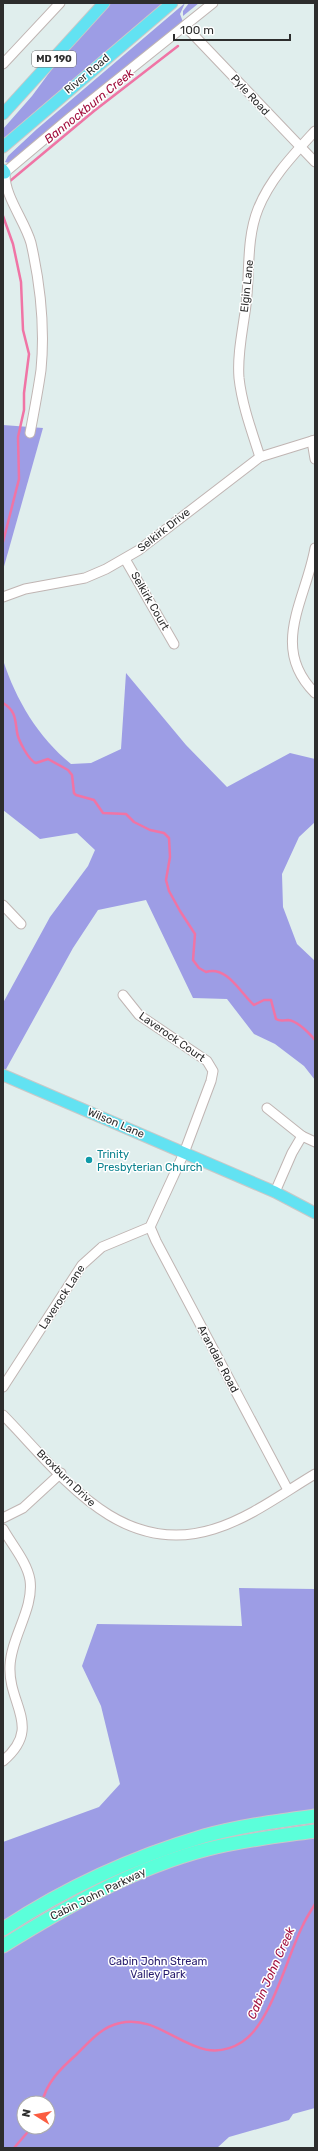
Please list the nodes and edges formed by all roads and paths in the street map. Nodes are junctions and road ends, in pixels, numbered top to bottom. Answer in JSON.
{"nodes":[{"id":1,"x":60,"y":3,"type":"edge"},
{"id":2,"x":104,"y":3,"type":"edge"},
{"id":3,"x":172,"y":3,"type":"edge"},
{"id":4,"x":213,"y":3,"type":"edge"},
{"id":5,"x":186,"y":27,"type":"junction"},
{"id":6,"x":3,"y":64,"type":"edge"},
{"id":7,"x":3,"y":114,"type":"edge"},
{"id":8,"x":315,"y":131,"type":"edge"},
{"id":9,"x":7,"y":143,"type":"edge"},
{"id":10,"x":300,"y":146,"type":"junction"},
{"id":11,"x":3,"y":154,"type":"edge"},
{"id":12,"x":315,"y":162,"type":"edge"},
{"id":13,"x":4,"y":173,"type":"edge"},
{"id":14,"x":30,"y":433,"type":"dead end"},
{"id":15,"x":313,"y":441,"type":"edge"},
{"id":16,"x":260,"y":457,"type":"junction"},
{"id":17,"x":315,"y":459,"type":"edge"},
{"id":18,"x":315,"y":548,"type":"edge"},
{"id":19,"x":125,"y":559,"type":"junction"},
{"id":20,"x":3,"y":597,"type":"edge"},
{"id":21,"x":174,"y":644,"type":"dead end"},
{"id":22,"x":315,"y":693,"type":"edge"},
{"id":23,"x":3,"y":904,"type":"edge"},
{"id":24,"x":21,"y":924,"type":"dead end"},
{"id":25,"x":123,"y":995,"type":"dead end"},
{"id":26,"x":3,"y":1075,"type":"edge"},
{"id":27,"x":267,"y":1108,"type":"dead end"},
{"id":28,"x":302,"y":1136,"type":"junction"},
{"id":29,"x":315,"y":1142,"type":"edge"},
{"id":30,"x":184,"y":1153,"type":"junction"},
{"id":31,"x":275,"y":1192,"type":"junction"},
{"id":32,"x":315,"y":1213,"type":"edge"},
{"id":33,"x":150,"y":1227,"type":"junction"},
{"id":34,"x":3,"y":1388,"type":"edge"},
{"id":35,"x":3,"y":1415,"type":"edge"},
{"id":36,"x":61,"y":1473,"type":"junction"},
{"id":37,"x":315,"y":1474,"type":"edge"},
{"id":38,"x":288,"y":1490,"type":"junction"},
{"id":39,"x":3,"y":1518,"type":"edge"},
{"id":40,"x":3,"y":1529,"type":"edge"},
{"id":41,"x":3,"y":1761,"type":"edge"},
{"id":42,"x":315,"y":1816,"type":"edge"},
{"id":43,"x":315,"y":1831,"type":"edge"},
{"id":44,"x":3,"y":1929,"type":"edge"},
{"id":45,"x":3,"y":1946,"type":"edge"}],
"edges":[{"from":1,"to":6,"type":"street"},
{"from":2,"to":7,"type":"main road","number":"MD 190"},
{"from":3,"to":9,"type":"main road","name":"River Road","number":"MD 190"},
{"from":4,"to":5,"type":"street","name":"River Road"},
{"from":5,"to":10,"type":"street","name":"Pyle Road"},
{"from":5,"to":13,"type":"street","name":"River Road"},
{"from":8,"to":10,"type":"street","name":"Elgin Lane"},
{"from":9,"to":11,"type":"main road","name":"River Road"},
{"from":10,"to":12,"type":"street","name":"Pyle Road"},
{"from":10,"to":16,"type":"street","name":"Elgin Lane"},
{"from":13,"to":14,"type":"street"},
{"from":15,"to":16,"type":"street","name":"Selkirk Drive"},
{"from":15,"to":17,"type":"street"},
{"from":16,"to":19,"type":"street","name":"Selkirk Drive"},
{"from":18,"to":22,"type":"street"},
{"from":19,"to":20,"type":"street","name":"Selkirk Drive"},
{"from":19,"to":21,"type":"street","name":"Selkirk Court"},
{"from":23,"to":24,"type":"street"},
{"from":25,"to":30,"type":"street","name":"Laverock Court"},
{"from":26,"to":30,"type":"main road","name":"Wilson Lane"},
{"from":27,"to":28,"type":"street"},
{"from":28,"to":29,"type":"street"},
{"from":28,"to":31,"type":"street"},
{"from":30,"to":31,"type":"main road","name":"Wilson Lane"},
{"from":30,"to":33,"type":"street"},
{"from":31,"to":32,"type":"main road","name":"Wilson Lane"},
{"from":33,"to":34,"type":"street","name":"Laverock Lane"},
{"from":33,"to":38,"type":"street","name":"Arandale Road"},
{"from":35,"to":36,"type":"street","name":"Broxburn Drive"},
{"from":36,"to":38,"type":"street","name":"Broxburn Drive"},
{"from":36,"to":39,"type":"street"},
{"from":37,"to":38,"type":"street","name":"Broxburn Drive"},
{"from":40,"to":41,"type":"street"},
{"from":42,"to":44,"type":"highway","name":"Cabin John Parkway"},
{"from":43,"to":45,"type":"highway","name":"Cabin John Parkway"}]}
